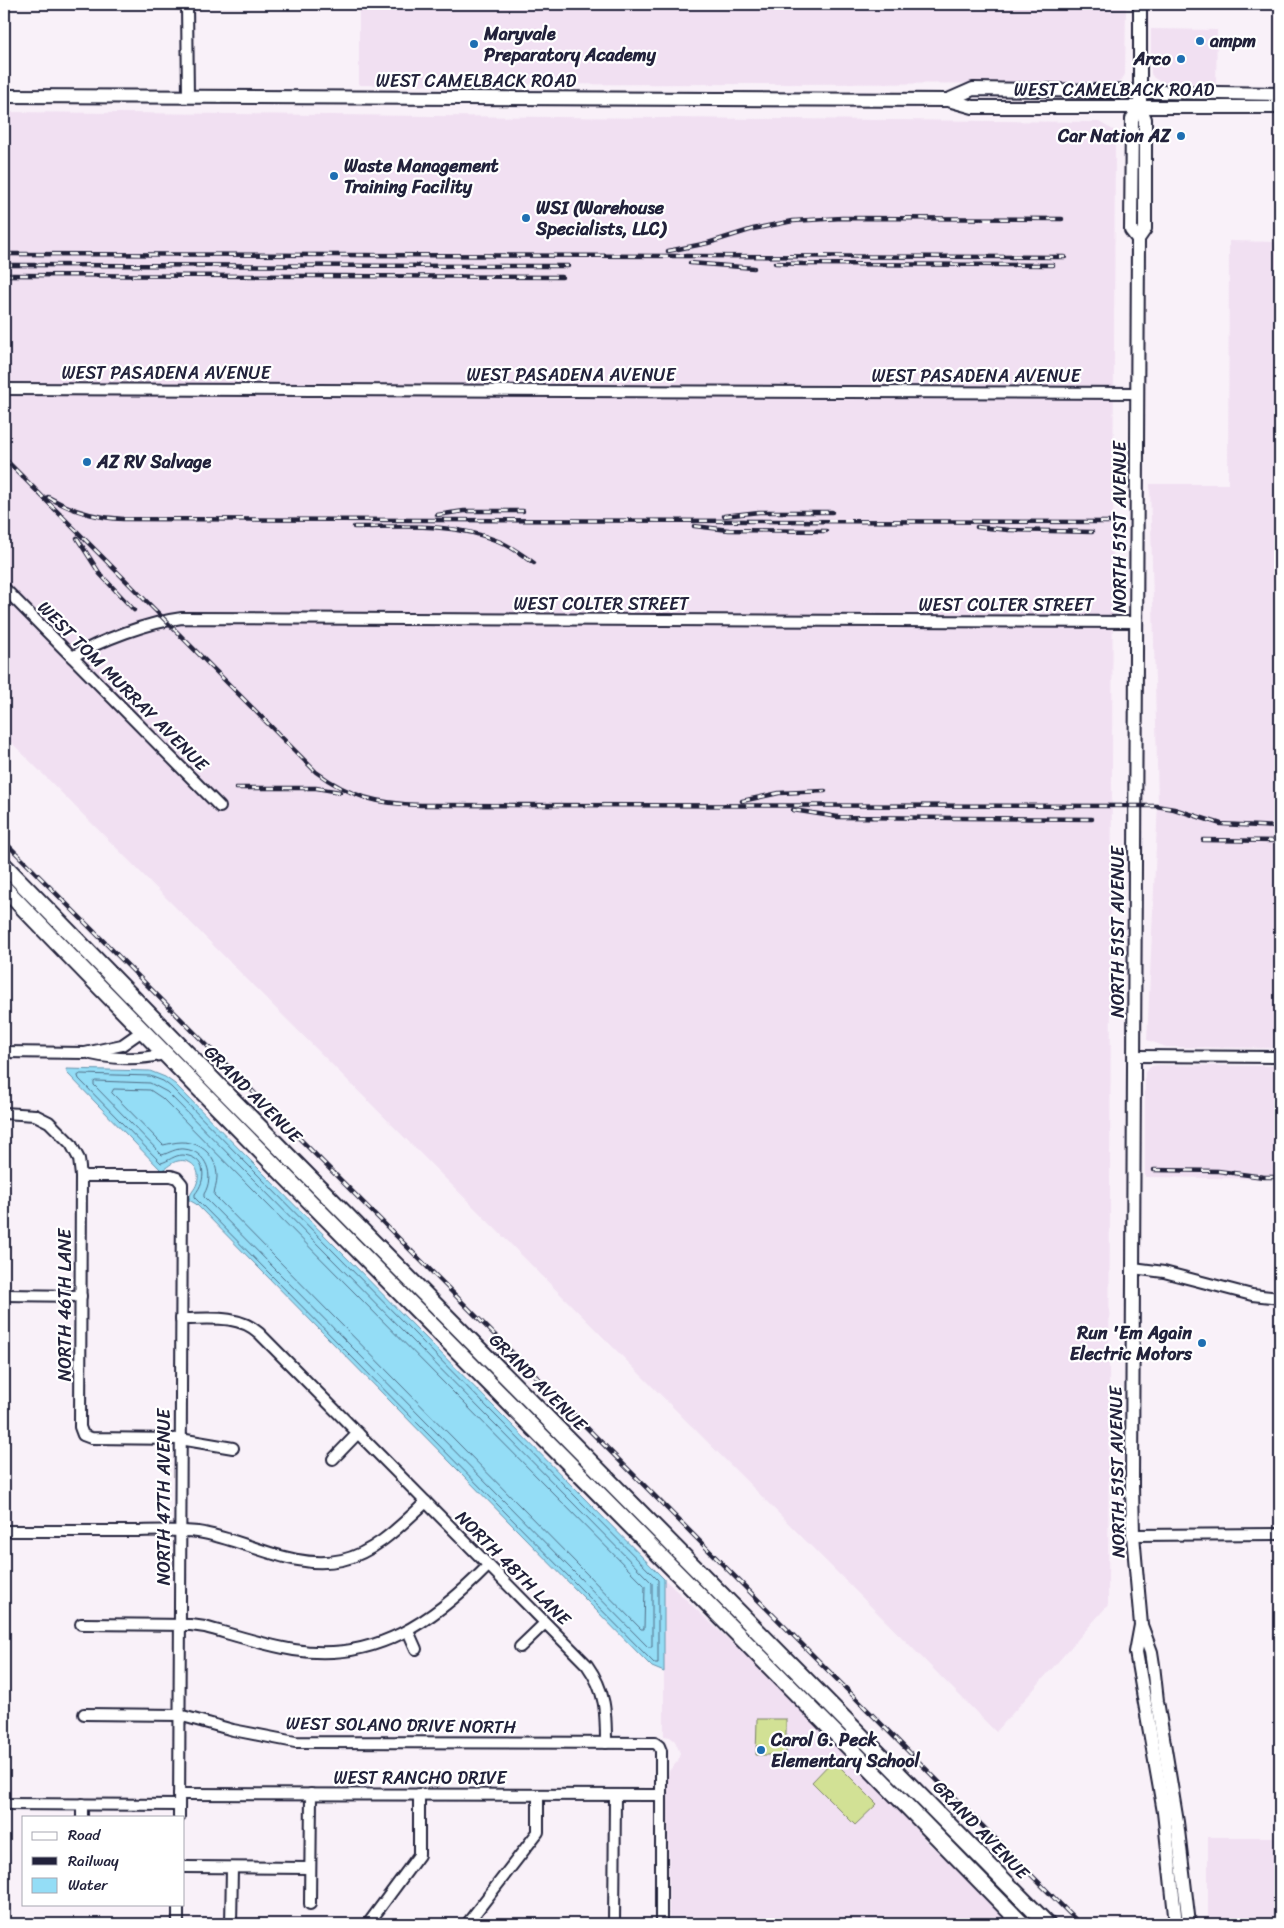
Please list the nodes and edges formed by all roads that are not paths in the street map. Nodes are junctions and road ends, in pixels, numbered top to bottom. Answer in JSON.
{"nodes":[{"id":1,"x":187,"y":4,"type":"edge"},
{"id":2,"x":1140,"y":4,"type":"edge"},
{"id":3,"x":1140,"y":93,"type":"junction"},
{"id":4,"x":1280,"y":94,"type":"edge"},
{"id":5,"x":4,"y":96,"type":"edge"},
{"id":6,"x":188,"y":97,"type":"junction"},
{"id":7,"x":948,"y":100,"type":"junction"},
{"id":8,"x":1140,"y":107,"type":"junction"},
{"id":9,"x":1280,"y":108,"type":"edge"},
{"id":10,"x":4,"y":389,"type":"edge"},
{"id":11,"x":1138,"y":393,"type":"junction"},
{"id":12,"x":4,"y":588,"type":"edge"},
{"id":13,"x":1137,"y":622,"type":"junction"},
{"id":14,"x":72,"y":657,"type":"junction"},
{"id":15,"x":220,"y":807,"type":"dead end"},
{"id":16,"x":4,"y":865,"type":"edge"},
{"id":17,"x":4,"y":888,"type":"edge"},
{"id":18,"x":142,"y":1031,"type":"junction"},
{"id":19,"x":4,"y":1052,"type":"edge"},
{"id":20,"x":85,"y":1052,"type":"junction"},
{"id":21,"x":164,"y":1054,"type":"junction"},
{"id":22,"x":1135,"y":1056,"type":"junction"},
{"id":23,"x":1280,"y":1057,"type":"edge"},
{"id":24,"x":216,"y":1083,"type":"junction"},
{"id":25,"x":4,"y":1113,"type":"edge"},
{"id":26,"x":82,"y":1176,"type":"junction"},
{"id":27,"x":1133,"y":1268,"type":"junction"},
{"id":28,"x":4,"y":1295,"type":"edge"},
{"id":29,"x":81,"y":1296,"type":"junction"},
{"id":30,"x":1280,"y":1298,"type":"edge"},
{"id":31,"x":181,"y":1318,"type":"junction"},
{"id":32,"x":358,"y":1433,"type":"junction"},
{"id":33,"x":180,"y":1439,"type":"junction"},
{"id":34,"x":233,"y":1448,"type":"dead end"},
{"id":35,"x":333,"y":1459,"type":"dead end"},
{"id":36,"x":426,"y":1502,"type":"junction"},
{"id":37,"x":4,"y":1531,"type":"edge"},
{"id":38,"x":180,"y":1531,"type":"junction"},
{"id":39,"x":1280,"y":1534,"type":"edge"},
{"id":40,"x":1133,"y":1535,"type":"junction"},
{"id":41,"x":488,"y":1566,"type":"junction"},
{"id":42,"x":545,"y":1623,"type":"junction"},
{"id":43,"x":81,"y":1624,"type":"dead end"},
{"id":44,"x":179,"y":1624,"type":"junction"},
{"id":45,"x":1141,"y":1625,"type":"junction"},
{"id":46,"x":408,"y":1631,"type":"junction"},
{"id":47,"x":520,"y":1647,"type":"dead end"},
{"id":48,"x":416,"y":1649,"type":"dead end"},
{"id":49,"x":84,"y":1714,"type":"dead end"},
{"id":50,"x":179,"y":1715,"type":"junction"},
{"id":51,"x":606,"y":1743,"type":"junction"},
{"id":52,"x":179,"y":1794,"type":"junction"},
{"id":53,"x":311,"y":1794,"type":"junction"},
{"id":54,"x":419,"y":1794,"type":"junction"},
{"id":55,"x":538,"y":1795,"type":"junction"},
{"id":56,"x":615,"y":1795,"type":"junction"},
{"id":57,"x":660,"y":1795,"type":"junction"},
{"id":58,"x":4,"y":1804,"type":"edge"},
{"id":59,"x":82,"y":1804,"type":"junction"},
{"id":60,"x":179,"y":1805,"type":"junction"},
{"id":61,"x":82,"y":1816,"type":"edge"},
{"id":62,"x":179,"y":1816,"type":"edge"},
{"id":63,"x":185,"y":1867,"type":"edge"},
{"id":64,"x":232,"y":1868,"type":"junction"},
{"id":65,"x":310,"y":1868,"type":"junction"},
{"id":66,"x":310,"y":1904,"type":"dead end"},
{"id":67,"x":178,"y":1906,"type":"edge"},
{"id":68,"x":178,"y":1924,"type":"edge"},
{"id":69,"x":231,"y":1924,"type":"edge"},
{"id":70,"x":368,"y":1924,"type":"edge"},
{"id":71,"x":467,"y":1924,"type":"edge"},
{"id":72,"x":614,"y":1924,"type":"edge"},
{"id":73,"x":661,"y":1924,"type":"edge"},
{"id":74,"x":1022,"y":1924,"type":"edge"},
{"id":75,"x":1047,"y":1924,"type":"edge"},
{"id":76,"x":1176,"y":1924,"type":"edge"},
{"id":77,"x":1189,"y":1924,"type":"edge"}],
"edges":[{"from":1,"to":6,"type":"street"},
{"from":2,"to":3,"type":"main road","name":"NORTH 51ST AVENUE"},
{"from":3,"to":4,"type":"main road","name":"WEST CAMELBACK ROAD"},
{"from":3,"to":7,"type":"main road","name":"WEST CAMELBACK ROAD"},
{"from":3,"to":8,"type":"main road","name":"NORTH 51ST AVENUE"},
{"from":5,"to":6,"type":"main road","name":"WEST CAMELBACK ROAD"},
{"from":6,"to":7,"type":"main road","name":"WEST CAMELBACK ROAD"},
{"from":7,"to":8,"type":"main road","name":"WEST CAMELBACK ROAD"},
{"from":8,"to":9,"type":"main road","name":"WEST CAMELBACK ROAD"},
{"from":8,"to":11,"type":"main road","name":"NORTH 51ST AVENUE"},
{"from":10,"to":11,"type":"street","name":"WEST PASADENA AVENUE"},
{"from":11,"to":13,"type":"main road","name":"NORTH 51ST AVENUE"},
{"from":12,"to":14,"type":"street","name":"WEST TOM MURRAY AVENUE"},
{"from":13,"to":14,"type":"street","name":"WEST COLTER STREET"},
{"from":13,"to":22,"type":"main road","name":"NORTH 51ST AVENUE"},
{"from":14,"to":15,"type":"street","name":"WEST TOM MURRAY AVENUE"},
{"from":16,"to":24,"type":"highway","name":"GRAND AVENUE"},
{"from":17,"to":18,"type":"highway","name":"GRAND AVENUE"},
{"from":18,"to":20,"type":"street"},
{"from":18,"to":21,"type":"highway","name":"GRAND AVENUE"},
{"from":18,"to":24,"type":"highway"},
{"from":19,"to":20,"type":"street"},
{"from":20,"to":21,"type":"street"},
{"from":21,"to":74,"type":"highway","name":"GRAND AVENUE"},
{"from":22,"to":23,"type":"street"},
{"from":22,"to":27,"type":"main road","name":"NORTH 51ST AVENUE"},
{"from":24,"to":75,"type":"highway","name":"GRAND AVENUE"},
{"from":25,"to":26,"type":"street","name":"NORTH 46TH LANE"},
{"from":26,"to":29,"type":"street","name":"NORTH 46TH LANE"},
{"from":26,"to":31,"type":"street","name":"NORTH 47TH AVENUE"},
{"from":27,"to":30,"type":"street"},
{"from":27,"to":40,"type":"main road","name":"NORTH 51ST AVENUE"},
{"from":28,"to":29,"type":"street"},
{"from":29,"to":33,"type":"street","name":"NORTH 46TH LANE"},
{"from":31,"to":32,"type":"street","name":"NORTH 48TH LANE"},
{"from":31,"to":33,"type":"street","name":"NORTH 47TH AVENUE"},
{"from":32,"to":35,"type":"street"},
{"from":32,"to":36,"type":"street","name":"NORTH 48TH LANE"},
{"from":33,"to":34,"type":"street"},
{"from":33,"to":38,"type":"street","name":"NORTH 47TH AVENUE"},
{"from":36,"to":38,"type":"street"},
{"from":36,"to":41,"type":"street","name":"NORTH 48TH LANE"},
{"from":37,"to":38,"type":"street"},
{"from":38,"to":44,"type":"street","name":"NORTH 47TH AVENUE"},
{"from":39,"to":40,"type":"street"},
{"from":40,"to":45,"type":"main road","name":"NORTH 51ST AVENUE"},
{"from":41,"to":42,"type":"street","name":"NORTH 48TH LANE"},
{"from":41,"to":46,"type":"street"},
{"from":42,"to":47,"type":"street"},
{"from":42,"to":51,"type":"street","name":"NORTH 48TH LANE"},
{"from":43,"to":44,"type":"street"},
{"from":44,"to":46,"type":"street"},
{"from":44,"to":50,"type":"street","name":"NORTH 47TH AVENUE"},
{"from":45,"to":76,"type":"main road","name":"NORTH 51ST AVENUE"},
{"from":45,"to":77,"type":"main road","name":"NORTH 51ST AVENUE"},
{"from":46,"to":48,"type":"street"},
{"from":49,"to":50,"type":"street","name":"WEST SOLANO DRIVE NORTH"},
{"from":50,"to":51,"type":"street","name":"WEST SOLANO DRIVE NORTH"},
{"from":50,"to":52,"type":"street","name":"NORTH 47TH AVENUE"},
{"from":51,"to":57,"type":"street","name":"WEST SOLANO DRIVE NORTH"},
{"from":52,"to":53,"type":"street","name":"WEST RANCHO DRIVE"},
{"from":52,"to":60,"type":"street","name":"NORTH 47TH AVENUE"},
{"from":53,"to":54,"type":"street","name":"WEST RANCHO DRIVE"},
{"from":53,"to":65,"type":"street"},
{"from":54,"to":55,"type":"street","name":"WEST RANCHO DRIVE"},
{"from":54,"to":70,"type":"street"},
{"from":55,"to":56,"type":"street","name":"WEST RANCHO DRIVE"},
{"from":55,"to":71,"type":"street"},
{"from":56,"to":57,"type":"street","name":"WEST RANCHO DRIVE"},
{"from":56,"to":72,"type":"street"},
{"from":57,"to":73,"type":"street"},
{"from":58,"to":59,"type":"street"},
{"from":59,"to":60,"type":"street"},
{"from":59,"to":61,"type":"street"},
{"from":60,"to":62,"type":"street","name":"NORTH 47TH AVENUE"},
{"from":63,"to":64,"type":"street"},
{"from":64,"to":65,"type":"street"},
{"from":64,"to":69,"type":"street"},
{"from":65,"to":66,"type":"street"},
{"from":67,"to":68,"type":"street"}]}
